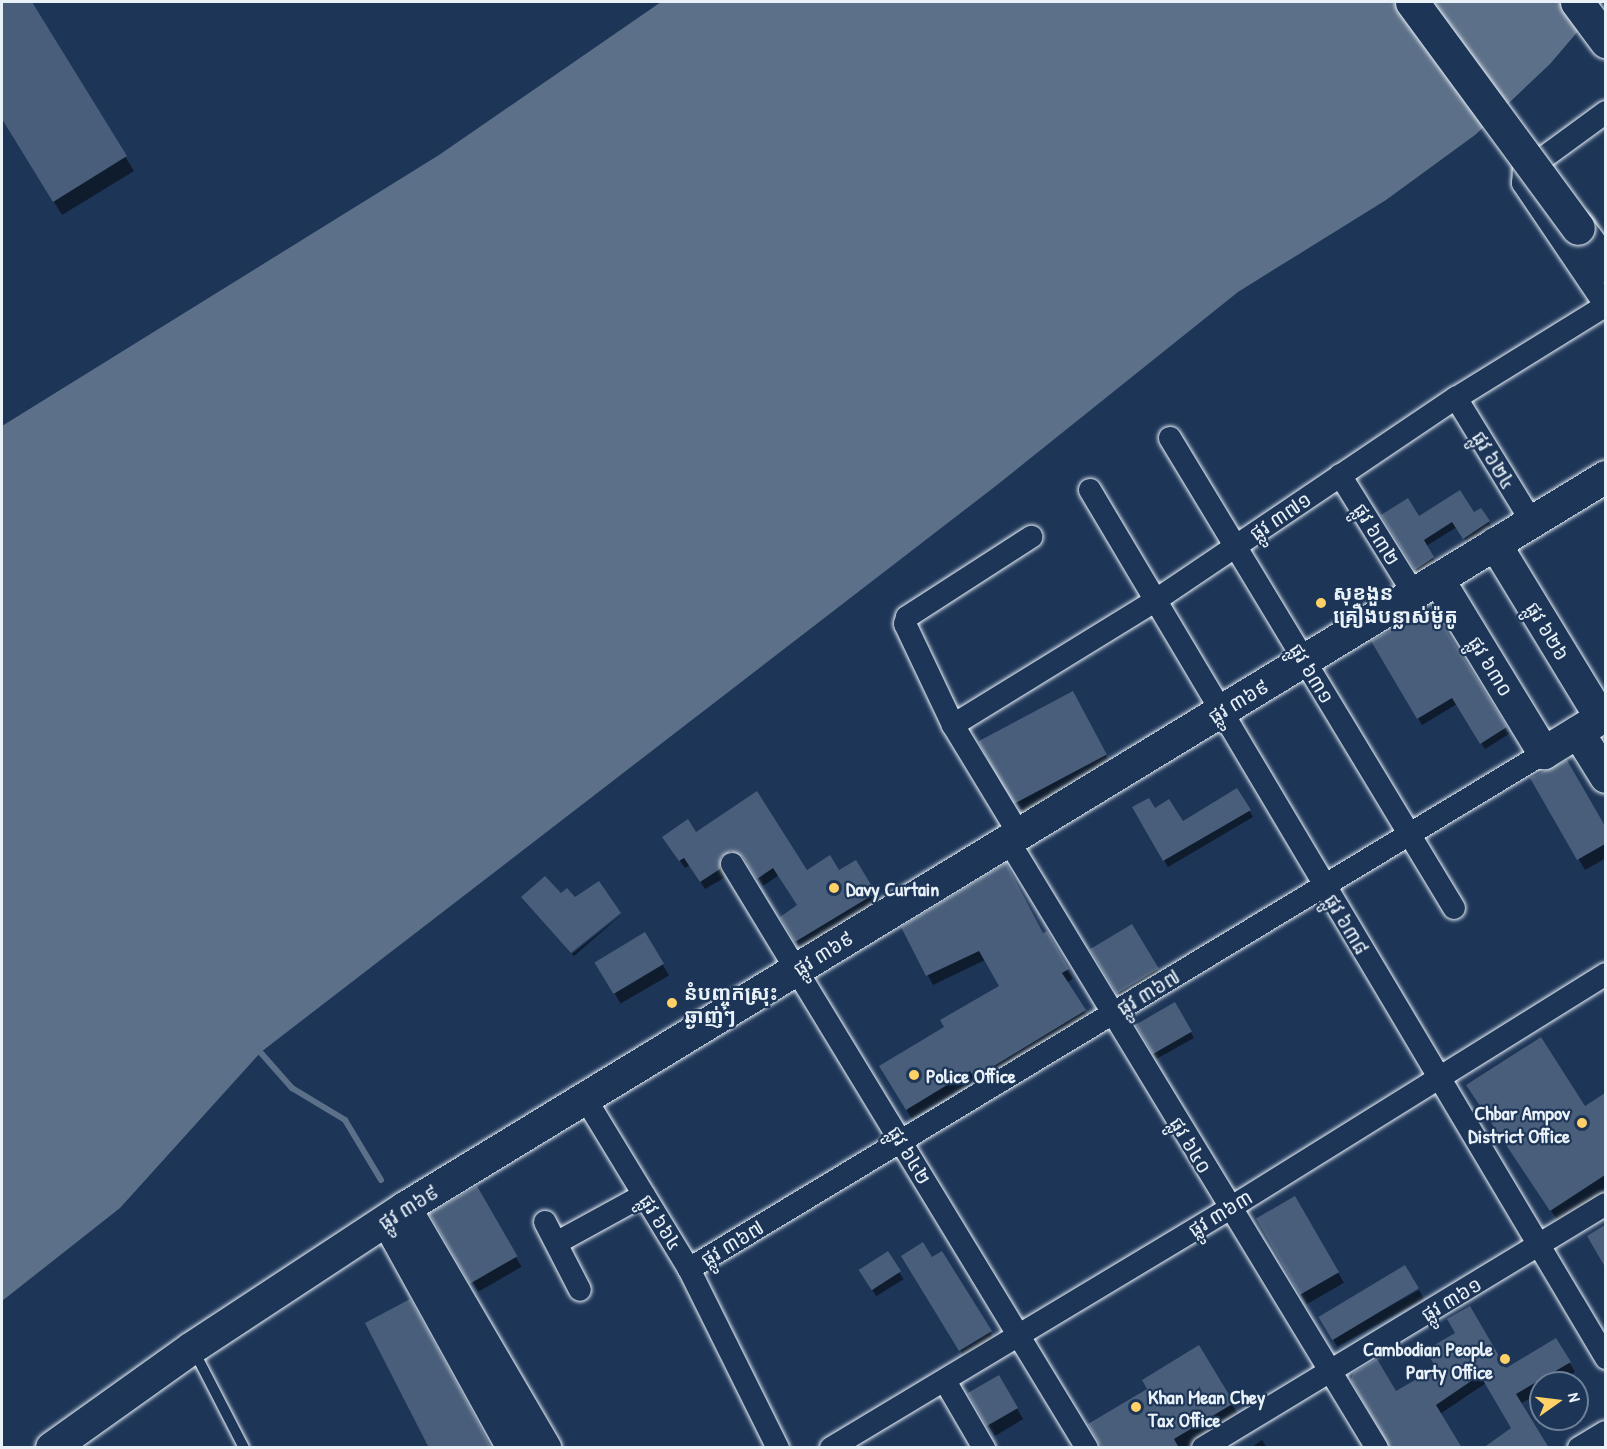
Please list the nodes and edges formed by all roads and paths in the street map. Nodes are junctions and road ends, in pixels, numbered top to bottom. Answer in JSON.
{"nodes":[{"id":1,"x":1412,"y":2,"type":"edge"},
{"id":2,"x":1577,"y":2,"type":"edge"},
{"id":3,"x":1605,"y":41,"type":"edge"},
{"id":4,"x":1605,"y":112,"type":"edge"},
{"id":5,"x":1605,"y":266,"type":"edge"},
{"id":6,"x":1605,"y":306,"type":"edge"},
{"id":7,"x":1456,"y":398,"type":"junction"},
{"id":8,"x":1170,"y":438,"type":"dead end"},
{"id":9,"x":1340,"y":475,"type":"junction"},
{"id":10,"x":1605,"y":477,"type":"edge"},
{"id":11,"x":1090,"y":490,"type":"dead end"},
{"id":12,"x":1532,"y":522,"type":"junction"},
{"id":13,"x":1031,"y":537,"type":"dead end"},
{"id":14,"x":1495,"y":544,"type":"junction"},
{"id":15,"x":1235,"y":546,"type":"junction"},
{"id":16,"x":1426,"y":586,"type":"junction"},
{"id":17,"x":1156,"y":600,"type":"junction"},
{"id":18,"x":1304,"y":660,"type":"junction"},
{"id":19,"x":1219,"y":712,"type":"junction"},
{"id":20,"x":1595,"y":722,"type":"edge"},
{"id":21,"x":953,"y":725,"type":"junction"},
{"id":22,"x":1544,"y":753,"type":"junction"},
{"id":23,"x":1605,"y":777,"type":"edge"},
{"id":24,"x":1409,"y":835,"type":"junction"},
{"id":25,"x":1014,"y":837,"type":"junction"},
{"id":26,"x":732,"y":864,"type":"dead end"},
{"id":27,"x":1324,"y":886,"type":"junction"},
{"id":28,"x":1454,"y":908,"type":"dead end"},
{"id":29,"x":797,"y":969,"type":"junction"},
{"id":30,"x":1605,"y":974,"type":"edge"},
{"id":31,"x":1112,"y":1014,"type":"junction"},
{"id":32,"x":1440,"y":1079,"type":"junction"},
{"id":33,"x":585,"y":1098,"type":"junction"},
{"id":34,"x":901,"y":1141,"type":"junction"},
{"id":35,"x":644,"y":1195,"type":"junction"},
{"id":36,"x":1605,"y":1204,"type":"edge"},
{"id":37,"x":1230,"y":1208,"type":"junction"},
{"id":38,"x":396,"y":1214,"type":"junction"},
{"id":39,"x":545,"y":1222,"type":"dead end"},
{"id":40,"x":558,"y":1242,"type":"junction"},
{"id":41,"x":1541,"y":1245,"type":"junction"},
{"id":42,"x":689,"y":1269,"type":"junction"},
{"id":43,"x":580,"y":1290,"type":"dead end"},
{"id":44,"x":1018,"y":1334,"type":"junction"},
{"id":45,"x":192,"y":1348,"type":"junction"},
{"id":46,"x":1605,"y":1358,"type":"edge"},
{"id":47,"x":1330,"y":1371,"type":"junction"},
{"id":48,"x":945,"y":1381,"type":"junction"},
{"id":49,"x":1605,"y":1432,"type":"edge"},
{"id":50,"x":52,"y":1448,"type":"edge"},
{"id":51,"x":244,"y":1448,"type":"edge"},
{"id":52,"x":513,"y":1448,"type":"edge"},
{"id":53,"x":545,"y":1448,"type":"edge"},
{"id":54,"x":778,"y":1448,"type":"edge"},
{"id":55,"x":831,"y":1448,"type":"edge"},
{"id":56,"x":984,"y":1448,"type":"edge"},
{"id":57,"x":1087,"y":1448,"type":"edge"},
{"id":58,"x":1203,"y":1448,"type":"edge"},
{"id":59,"x":1377,"y":1448,"type":"edge"},
{"id":60,"x":1580,"y":1448,"type":"edge"}],
"edges":[{"from":1,"to":5,"type":"highway","bridge":true},
{"from":2,"to":3,"type":"highway"},
{"from":4,"to":6,"type":"street"},
{"from":6,"to":7,"type":"street","name":"ផ្លូវ ៣៧១"},
{"from":7,"to":9,"type":"street","name":"ផ្លូវ ៣៧១"},
{"from":7,"to":12,"type":"street","name":"ផ្លូវ ៦២៤"},
{"from":8,"to":15,"type":"street","name":"ផ្លូវ ៦៣១"},
{"from":9,"to":15,"type":"street","name":"ផ្លូវ ៣៧១"},
{"from":9,"to":16,"type":"street","name":"ផ្លូវ ៦៣២"},
{"from":10,"to":12,"type":"street","name":"ផ្លូវ ៣៦៩"},
{"from":11,"to":17,"type":"street","name":"ផ្លូវ ៦៣៨"},
{"from":12,"to":14,"type":"street","name":"ផ្លូវ ៣៦៩"},
{"from":13,"to":21,"type":"street","name":"ផ្លូវ ៦៤០"},
{"from":14,"to":16,"type":"street","name":"ផ្លូវ ៣៦៩"},
{"from":14,"to":20,"type":"street","name":"ផ្លូវ ៦២៦"},
{"from":15,"to":17,"type":"street","name":"ផ្លូវ ៣៧១"},
{"from":15,"to":18,"type":"street","name":"ផ្លូវ ៦៣១"},
{"from":16,"to":18,"type":"street","name":"ផ្លូវ ៣៦៩"},
{"from":16,"to":22,"type":"street","name":"ផ្លូវ ៦៣០"},
{"from":17,"to":19,"type":"street","name":"ផ្លូវ ៦៣៨"},
{"from":17,"to":21,"type":"street","name":"ផ្លូវ ៣៧១"},
{"from":18,"to":19,"type":"street","name":"ផ្លូវ ៣៦៩"},
{"from":18,"to":24,"type":"street","name":"ផ្លូវ ៦៣១"},
{"from":19,"to":25,"type":"street","name":"ផ្លូវ ៣៦៩"},
{"from":19,"to":27,"type":"street","name":"ផ្លូវ ៦៣៨"},
{"from":20,"to":22,"type":"street","name":"ផ្លូវ ៣៦៧"},
{"from":20,"to":23,"type":"street","name":"ផ្លូវ ៦២៦"},
{"from":21,"to":25,"type":"street","name":"ផ្លូវ ៦៤០"},
{"from":22,"to":24,"type":"street","name":"ផ្លូវ ៣៦៧"},
{"from":24,"to":27,"type":"street","name":"ផ្លូវ ៣៦៧"},
{"from":24,"to":28,"type":"street","name":"ផ្លូវ ៦៣១"},
{"from":25,"to":29,"type":"street","name":"ផ្លូវ ៣៦៩"},
{"from":25,"to":31,"type":"street","name":"ផ្លូវ ៦៤០"},
{"from":26,"to":29,"type":"street","name":"ផ្លូវ ៦៤២"},
{"from":27,"to":31,"type":"street","name":"ផ្លូវ ៣៦៧"},
{"from":27,"to":32,"type":"street","name":"ផ្លូវ ៦៣៨"},
{"from":29,"to":33,"type":"street","name":"ផ្លូវ ៣៦៩"},
{"from":29,"to":34,"type":"street","name":"ផ្លូវ ៦៤២"},
{"from":30,"to":32,"type":"street","name":"ផ្លូវ ៣៦៣"},
{"from":31,"to":34,"type":"street","name":"ផ្លូវ ៣៦៧"},
{"from":31,"to":37,"type":"street","name":"ផ្លូវ ៦៤០"},
{"from":32,"to":37,"type":"street","name":"ផ្លូវ ៣៦៣"},
{"from":32,"to":41,"type":"street","name":"ផ្លូវ ៦៣៨"},
{"from":33,"to":35,"type":"street","name":"ផ្លូវ ៦៦៤"},
{"from":33,"to":38,"type":"street","name":"ផ្លូវ ៣៦៩"},
{"from":34,"to":42,"type":"street","name":"ផ្លូវ ៣៦៧"},
{"from":34,"to":44,"type":"street","name":"ផ្លូវ ៦៤២"},
{"from":35,"to":40,"type":"street"},
{"from":35,"to":42,"type":"street","name":"ផ្លូវ ៦៦៤"},
{"from":36,"to":41,"type":"street","name":"ផ្លូវ ៣៦១"},
{"from":37,"to":44,"type":"street","name":"ផ្លូវ ៣៦៣"},
{"from":37,"to":47,"type":"street","name":"ផ្លូវ ៦៤០"},
{"from":38,"to":45,"type":"street","name":"ផ្លូវ ៣៦៩"},
{"from":38,"to":52,"type":"street"},
{"from":38,"to":53,"type":"street"},
{"from":39,"to":40,"type":"street"},
{"from":40,"to":43,"type":"street"},
{"from":41,"to":46,"type":"street","name":"ផ្លូវ ៦៣៨"},
{"from":41,"to":47,"type":"street","name":"ផ្លូវ ៣៦១"},
{"from":42,"to":54,"type":"street","name":"ផ្លូវ ៦៦៤"},
{"from":44,"to":48,"type":"street","name":"ផ្លូវ ៣៦៣"},
{"from":44,"to":57,"type":"street","name":"ផ្លូវ ៦៤២"},
{"from":45,"to":50,"type":"street","name":"ផ្លូវ ៣៦៩"},
{"from":45,"to":51,"type":"lane"},
{"from":47,"to":58,"type":"street","name":"ផ្លូវ ៣៦១"},
{"from":47,"to":59,"type":"street","name":"ផ្លូវ ៦៤០"},
{"from":48,"to":55,"type":"street","name":"ផ្លូវ ៣៦៣"},
{"from":48,"to":56,"type":"street"},
{"from":49,"to":60,"type":"street"}]}
